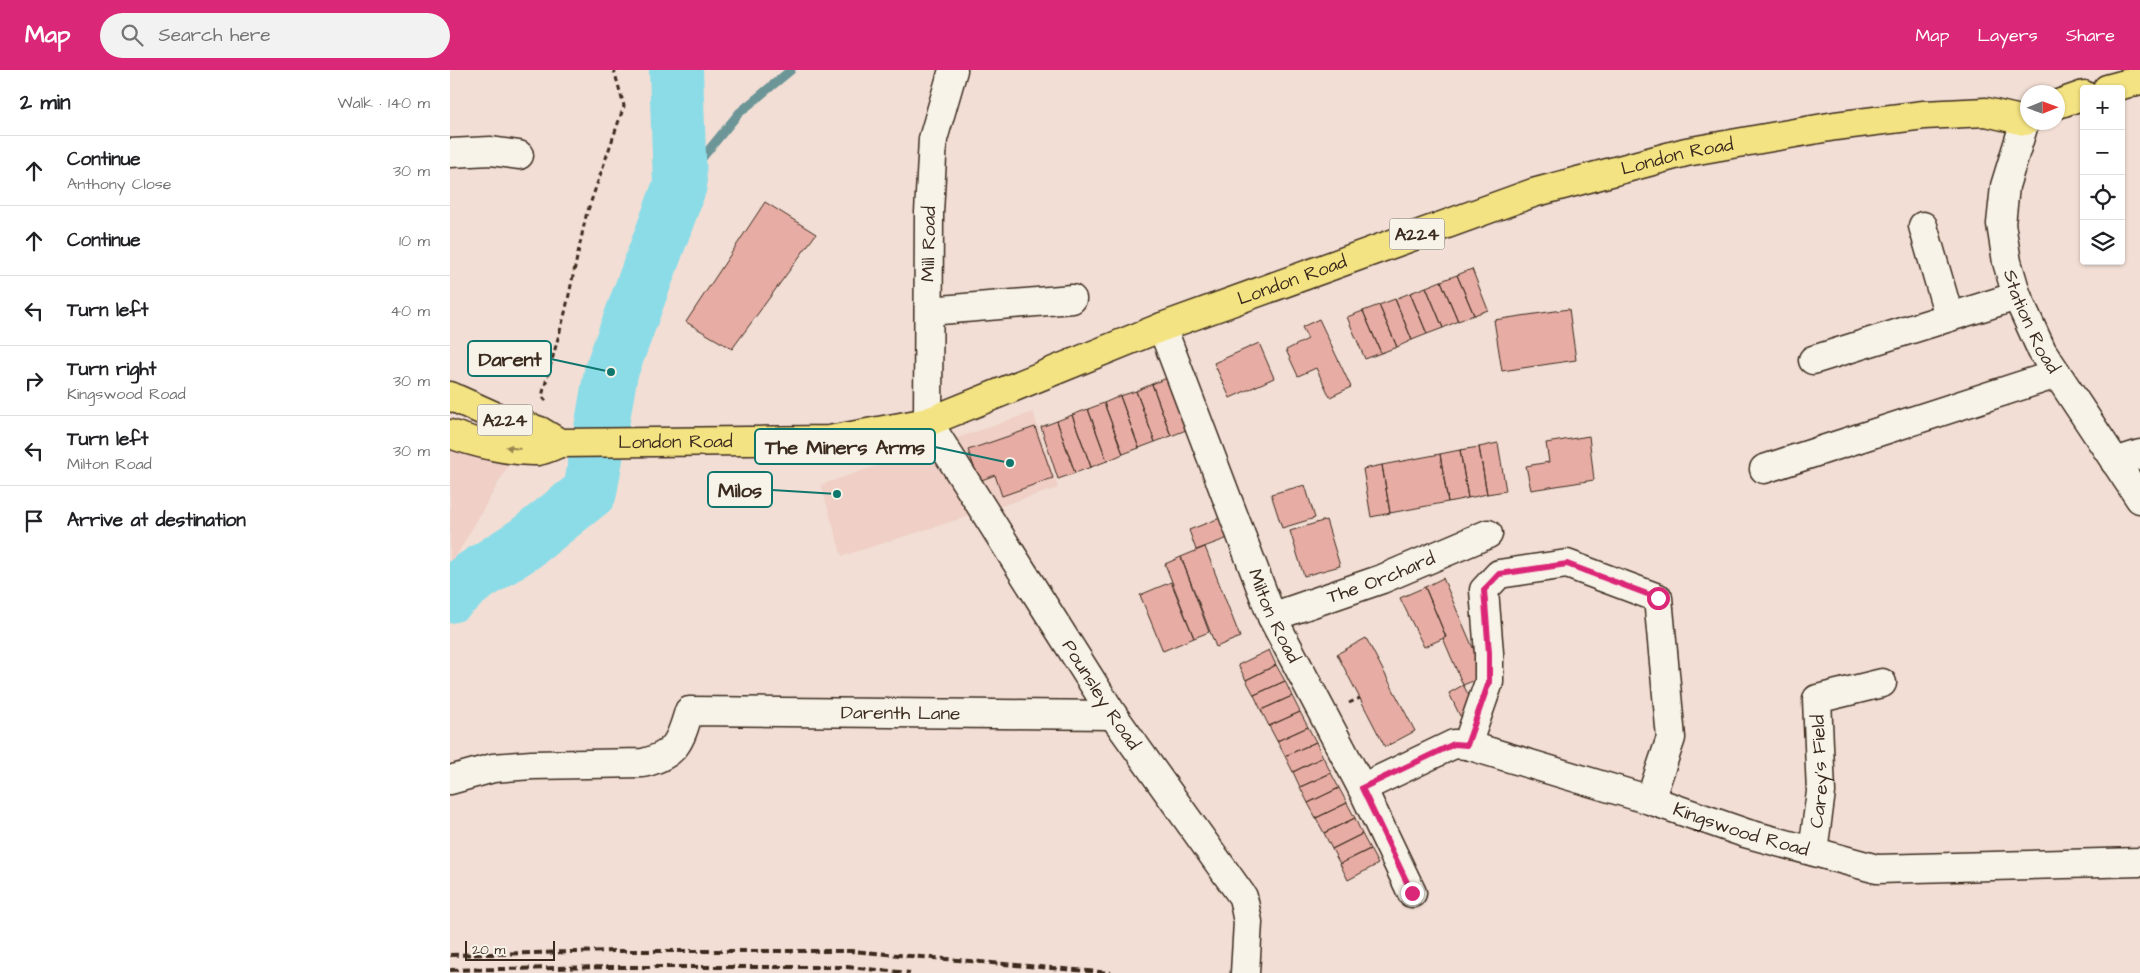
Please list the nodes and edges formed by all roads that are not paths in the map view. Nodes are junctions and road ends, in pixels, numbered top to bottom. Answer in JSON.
{"nodes":[{"id":1,"x":953,"y":70,"type":"edge"},
{"id":2,"x":2140,"y":80,"type":"edge"},
{"id":3,"x":2122,"y":85,"type":"edge"},
{"id":4,"x":2080,"y":96,"type":"edge"},
{"id":5,"x":2065,"y":102,"type":"edge"},
{"id":6,"x":2020,"y":119,"type":"edge"},
{"id":7,"x":2023,"y":130,"type":"edge"},
{"id":8,"x":450,"y":153,"type":"edge"},
{"id":9,"x":519,"y":155,"type":"dead end"},
{"id":10,"x":1923,"y":226,"type":"dead end"},
{"id":11,"x":2017,"y":296,"type":"junction"},
{"id":12,"x":1072,"y":299,"type":"dead end"},
{"id":13,"x":928,"y":310,"type":"junction"},
{"id":14,"x":1949,"y":316,"type":"junction"},
{"id":15,"x":1162,"y":327,"type":"junction"},
{"id":16,"x":1813,"y":360,"type":"dead end"},
{"id":17,"x":2057,"y":374,"type":"junction"},
{"id":18,"x":450,"y":396,"type":"edge"},
{"id":19,"x":928,"y":422,"type":"junction"},
{"id":20,"x":450,"y":434,"type":"edge"},
{"id":21,"x":566,"y":444,"type":"junction"},
{"id":22,"x":2128,"y":458,"type":"edge"},
{"id":23,"x":1764,"y":469,"type":"dead end"},
{"id":24,"x":2140,"y":499,"type":"edge"},
{"id":25,"x":1488,"y":534,"type":"dead end"},
{"id":26,"x":1272,"y":617,"type":"junction"},
{"id":27,"x":1882,"y":683,"type":"dead end"},
{"id":28,"x":1113,"y":715,"type":"junction"},
{"id":29,"x":1467,"y":745,"type":"junction"},
{"id":30,"x":450,"y":780,"type":"edge"},
{"id":31,"x":1362,"y":788,"type":"junction"},
{"id":32,"x":1650,"y":800,"type":"junction"},
{"id":33,"x":1813,"y":851,"type":"junction"},
{"id":34,"x":2140,"y":862,"type":"edge"},
{"id":35,"x":1412,"y":893,"type":"dead end"},
{"id":36,"x":1246,"y":973,"type":"edge"}],
"edges":[{"from":1,"to":13,"type":"street","name":"Mill Road"},
{"from":2,"to":3,"type":"main road"},
{"from":4,"to":5,"type":"main road"},
{"from":6,"to":15,"type":"main road","name":"London Road","number":"A224"},
{"from":7,"to":11,"type":"street","name":"Station Road"},
{"from":8,"to":9,"type":"street"},
{"from":10,"to":14,"type":"street"},
{"from":11,"to":14,"type":"street"},
{"from":11,"to":17,"type":"street","name":"Station Road"},
{"from":12,"to":13,"type":"street"},
{"from":13,"to":19,"type":"street","name":"Mill Road"},
{"from":14,"to":16,"type":"street"},
{"from":15,"to":19,"type":"main road","name":"London Road","number":"A224"},
{"from":15,"to":26,"type":"street","name":"Milton Road"},
{"from":17,"to":22,"type":"street","name":"Station Road"},
{"from":17,"to":23,"type":"street"},
{"from":18,"to":21,"type":"main road","number":"A224"},
{"from":19,"to":21,"type":"main road","name":"London Road","number":"A224"},
{"from":19,"to":28,"type":"street","name":"Pounsley Road"},
{"from":21,"to":20,"type":"main road","name":"London Road","number":"A224","one_way":true},
{"from":22,"to":24,"type":"street","name":"Station Road"},
{"from":25,"to":26,"type":"street","name":"The Orchard"},
{"from":26,"to":31,"type":"street","name":"Milton Road"},
{"from":27,"to":33,"type":"street","name":"Carey's Field"},
{"from":28,"to":30,"type":"street","name":"Darenth Lane"},
{"from":28,"to":36,"type":"street","name":"Pounsley Road"},
{"from":29,"to":31,"type":"street","name":"Kingswood Road"},
{"from":29,"to":32,"type":"street","name":"Kingswood Road"},
{"from":29,"to":32,"type":"street"},
{"from":31,"to":35,"type":"street","name":"Milton Road"},
{"from":32,"to":33,"type":"street","name":"Kingswood Road"},
{"from":33,"to":34,"type":"street","name":"Kingswood Road"}]}
